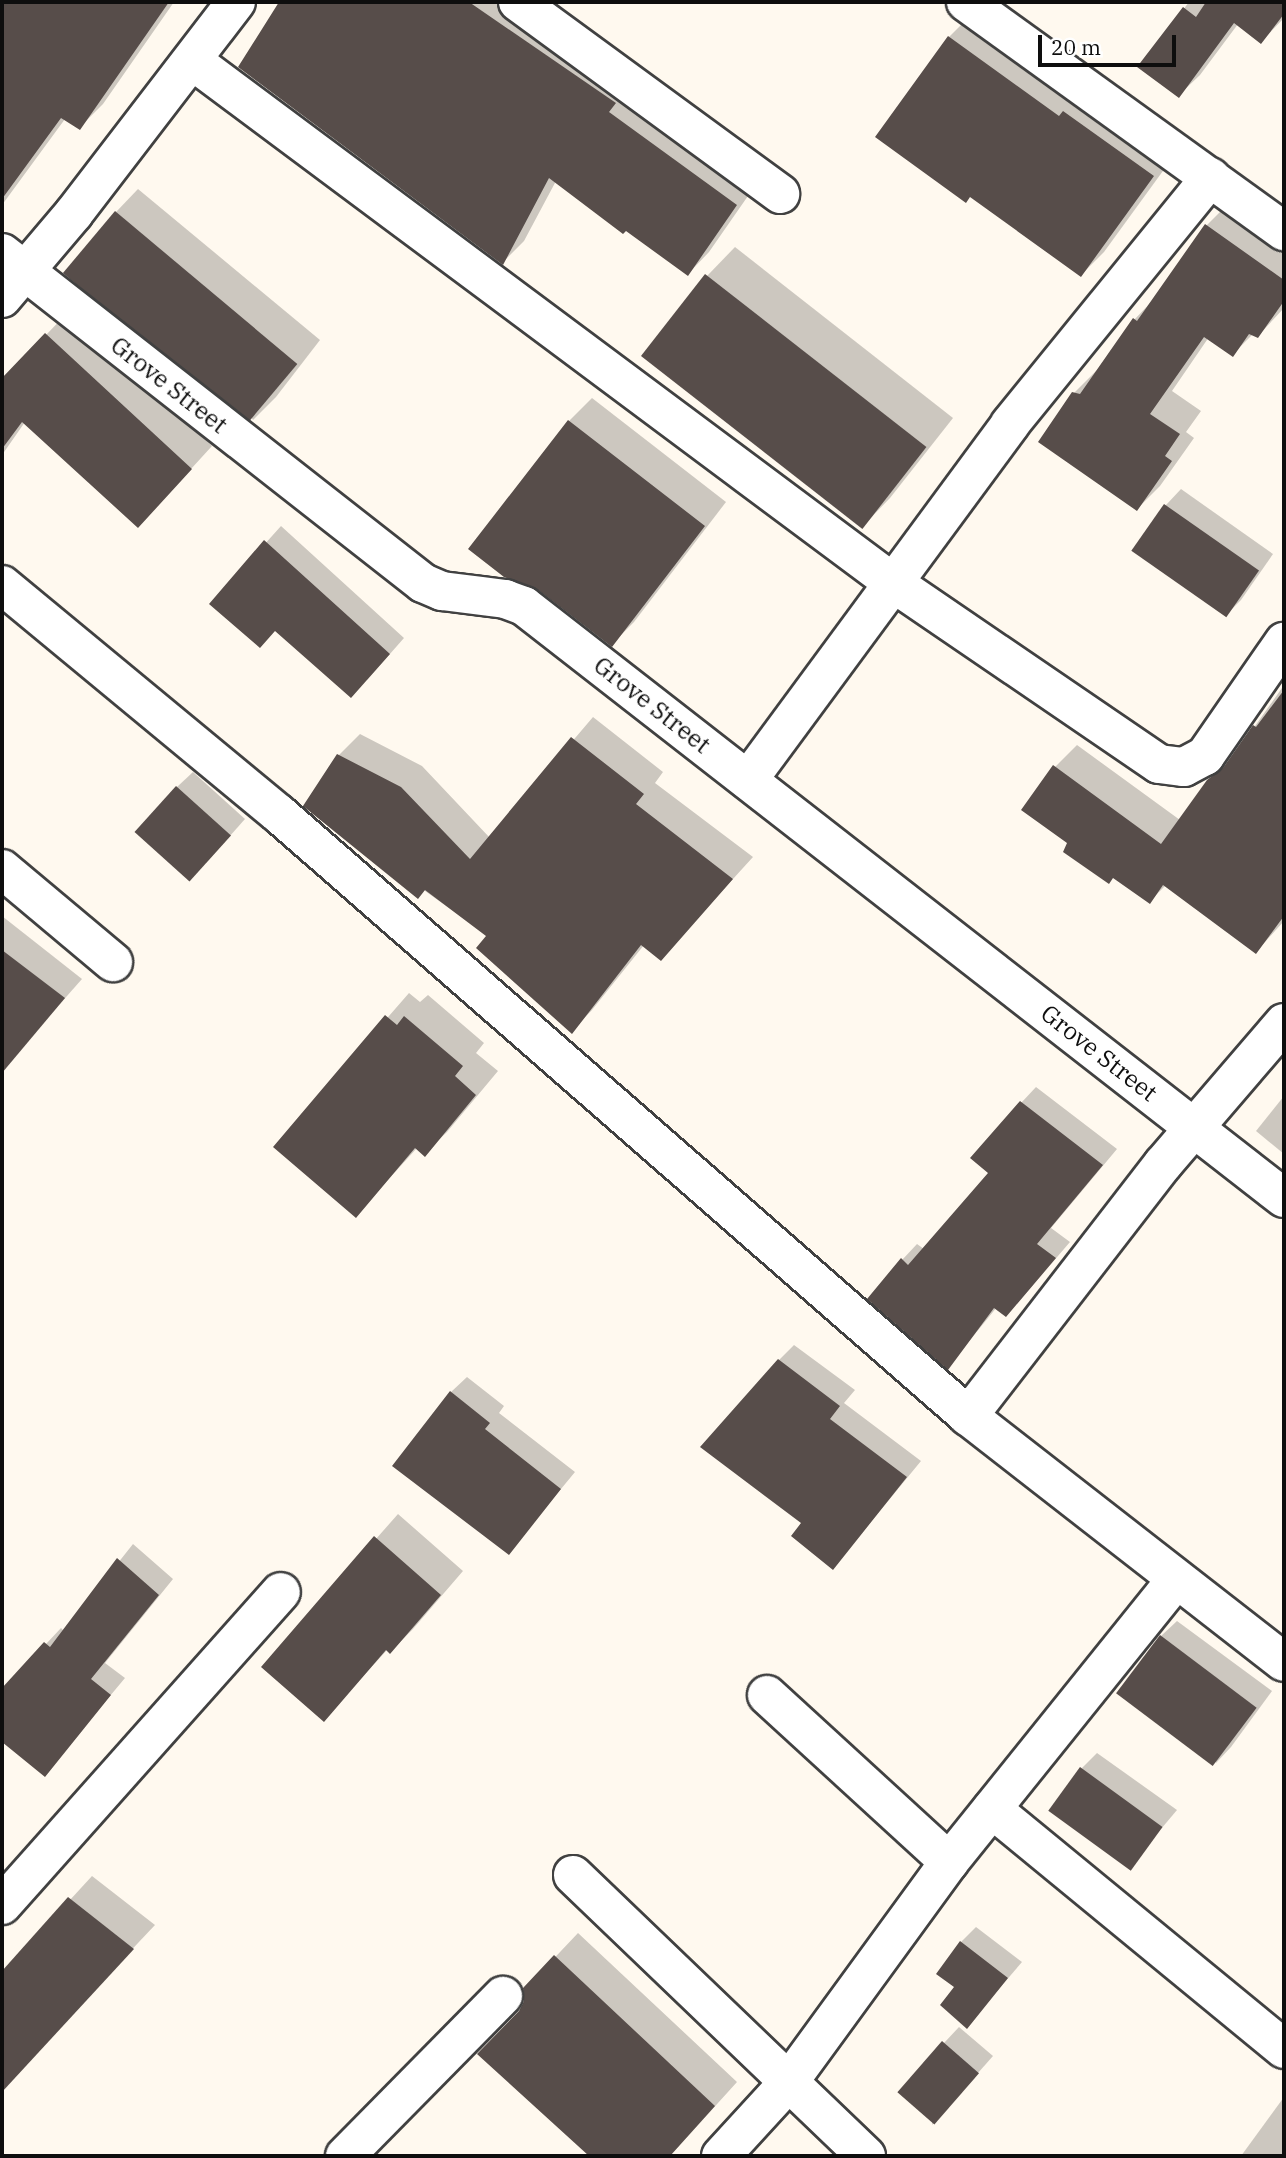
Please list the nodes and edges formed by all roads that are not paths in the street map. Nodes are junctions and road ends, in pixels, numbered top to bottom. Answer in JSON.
{"nodes":[{"id":1,"x":236,"y":2,"type":"edge"},
{"id":2,"x":518,"y":2,"type":"edge"},
{"id":3,"x":966,"y":2,"type":"edge"},
{"id":4,"x":193,"y":61,"type":"junction"},
{"id":5,"x":1211,"y":177,"type":"junction"},
{"id":6,"x":780,"y":194,"type":"dead end"},
{"id":7,"x":1284,"y":231,"type":"edge"},
{"id":8,"x":9,"y":274,"type":"edge"},
{"id":9,"x":892,"y":582,"type":"junction"},
{"id":10,"x":2,"y":586,"type":"edge"},
{"id":11,"x":1284,"y":642,"type":"edge"},
{"id":12,"x":748,"y":780,"type":"junction"},
{"id":13,"x":2,"y":869,"type":"edge"},
{"id":14,"x":113,"y":962,"type":"dead end"},
{"id":15,"x":1284,"y":1023,"type":"edge"},
{"id":16,"x":1195,"y":1128,"type":"junction"},
{"id":17,"x":1284,"y":1198,"type":"edge"},
{"id":18,"x":968,"y":1416,"type":"junction"},
{"id":19,"x":1176,"y":1580,"type":"junction"},
{"id":20,"x":281,"y":1592,"type":"dead end"},
{"id":21,"x":1284,"y":1661,"type":"edge"},
{"id":22,"x":767,"y":1695,"type":"dead end"},
{"id":23,"x":992,"y":1809,"type":"junction"},
{"id":24,"x":949,"y":1862,"type":"junction"},
{"id":25,"x":573,"y":1875,"type":"dead end"},
{"id":26,"x":2,"y":1905,"type":"edge"},
{"id":27,"x":503,"y":1996,"type":"dead end"},
{"id":28,"x":1284,"y":2049,"type":"edge"},
{"id":29,"x":788,"y":2083,"type":"junction"},
{"id":30,"x":345,"y":2156,"type":"edge"},
{"id":31,"x":721,"y":2156,"type":"edge"},
{"id":32,"x":866,"y":2156,"type":"edge"}],
"edges":[{"from":1,"to":4,"type":"street"},
{"from":2,"to":6,"type":"street"},
{"from":3,"to":5,"type":"street"},
{"from":4,"to":8,"type":"street"},
{"from":4,"to":9,"type":"street"},
{"from":5,"to":7,"type":"street"},
{"from":5,"to":9,"type":"street"},
{"from":8,"to":12,"type":"street","name":"Grove Street"},
{"from":9,"to":11,"type":"street"},
{"from":9,"to":12,"type":"street"},
{"from":10,"to":18,"type":"street"},
{"from":12,"to":16,"type":"street","name":"Grove Street"},
{"from":13,"to":14,"type":"street"},
{"from":15,"to":16,"type":"street"},
{"from":16,"to":17,"type":"street","name":"Grove Street"},
{"from":16,"to":18,"type":"street"},
{"from":18,"to":19,"type":"street"},
{"from":19,"to":21,"type":"street"},
{"from":19,"to":23,"type":"street"},
{"from":20,"to":26,"type":"street"},
{"from":22,"to":24,"type":"street"},
{"from":23,"to":24,"type":"street"},
{"from":23,"to":28,"type":"street"},
{"from":24,"to":29,"type":"street"},
{"from":25,"to":29,"type":"street"},
{"from":27,"to":30,"type":"street"},
{"from":29,"to":31,"type":"street"},
{"from":29,"to":32,"type":"street"}]}
